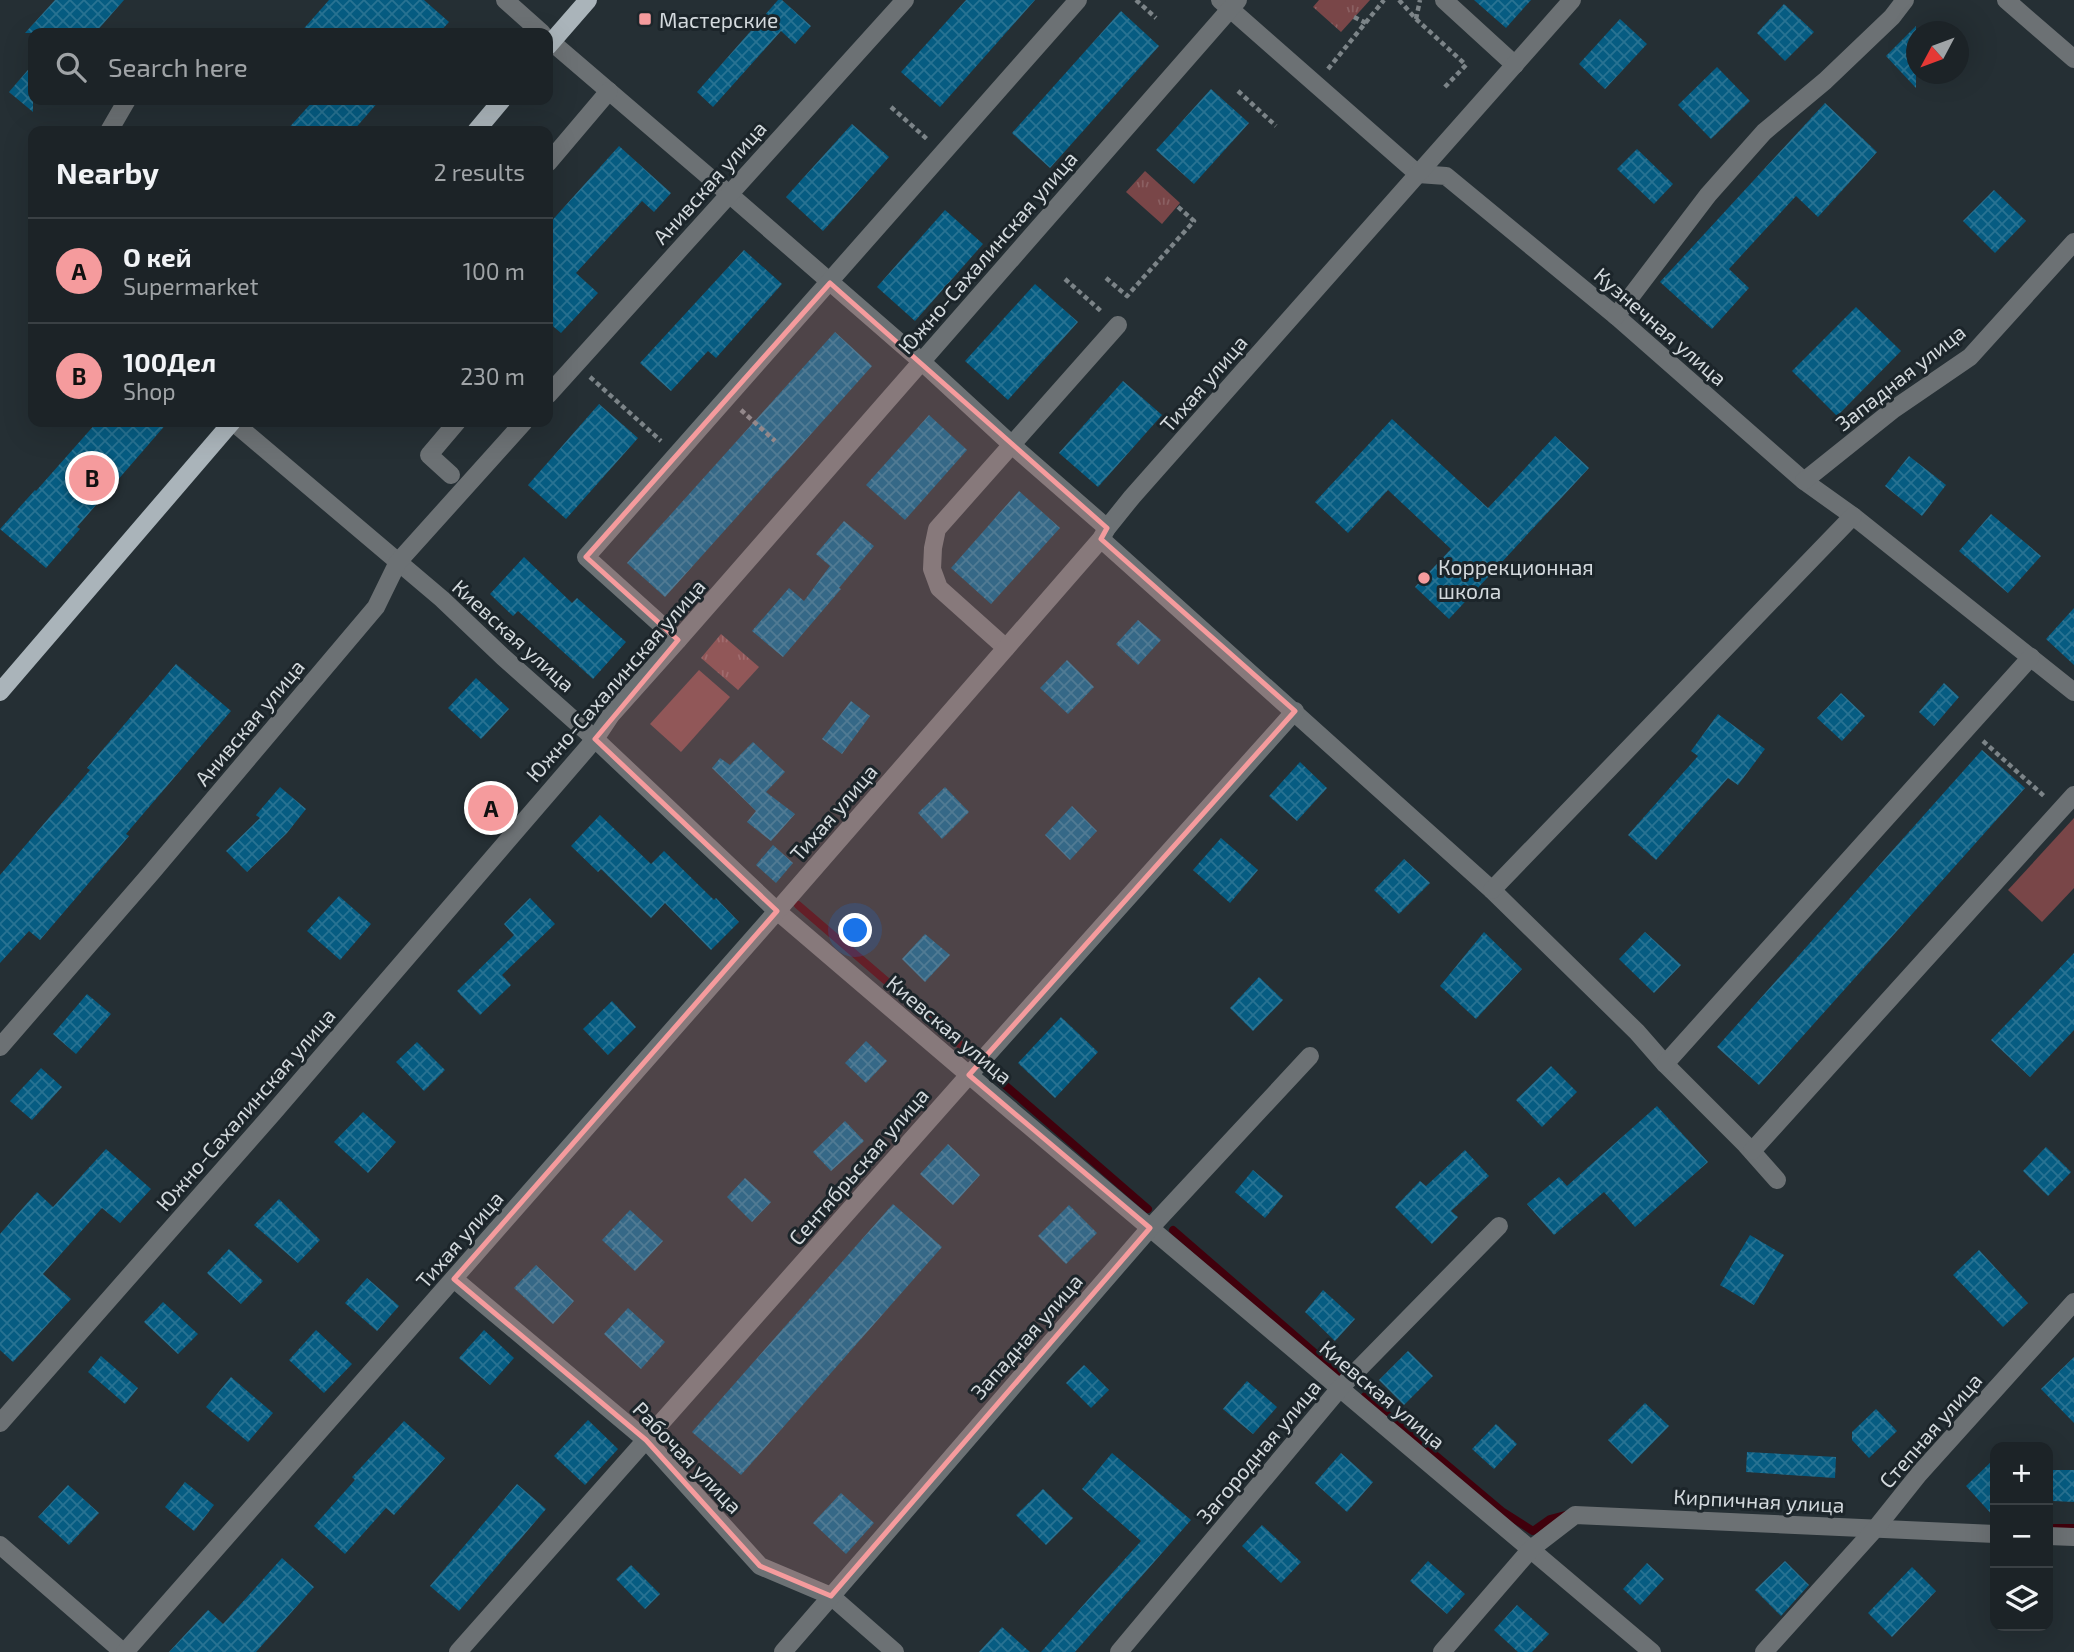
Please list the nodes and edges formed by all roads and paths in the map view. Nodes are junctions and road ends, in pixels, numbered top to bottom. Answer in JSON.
{"nodes":[{"id":1,"x":505,"y":0,"type":"edge"},
{"id":2,"x":588,"y":0,"type":"edge"},
{"id":3,"x":905,"y":0,"type":"edge"},
{"id":4,"x":1078,"y":0,"type":"edge"},
{"id":5,"x":1136,"y":0,"type":"edge"},
{"id":6,"x":1384,"y":0,"type":"edge"},
{"id":7,"x":1399,"y":0,"type":"edge"},
{"id":8,"x":1420,"y":0,"type":"edge"},
{"id":9,"x":1444,"y":0,"type":"edge"},
{"id":10,"x":1572,"y":0,"type":"edge"},
{"id":11,"x":1905,"y":0,"type":"edge"},
{"id":12,"x":2007,"y":0,"type":"edge"},
{"id":13,"x":1229,"y":3,"type":"edge"},
{"id":14,"x":1354,"y":17,"type":"dead end"},
{"id":15,"x":1156,"y":18,"type":"dead end"},
{"id":16,"x":1416,"y":19,"type":"junction"},
{"id":17,"x":1366,"y":23,"type":"junction"},
{"id":18,"x":534,"y":28,"type":"edge"},
{"id":19,"x":553,"y":34,"type":"edge"},
{"id":20,"x":553,"y":45,"type":"edge"},
{"id":21,"x":2074,"y":59,"type":"edge"},
{"id":22,"x":1515,"y":65,"type":"junction"},
{"id":23,"x":1328,"y":70,"type":"dead end"},
{"id":24,"x":1443,"y":89,"type":"dead end"},
{"id":25,"x":609,"y":91,"type":"junction"},
{"id":26,"x":1238,"y":91,"type":"dead end"},
{"id":27,"x":124,"y":105,"type":"edge"},
{"id":28,"x":498,"y":105,"type":"edge"},
{"id":29,"x":891,"y":107,"type":"dead end"},
{"id":30,"x":112,"y":126,"type":"edge"},
{"id":31,"x":479,"y":126,"type":"edge"},
{"id":32,"x":1276,"y":126,"type":"dead end"},
{"id":33,"x":933,"y":144,"type":"dead end"},
{"id":34,"x":553,"y":157,"type":"edge"},
{"id":35,"x":1418,"y":174,"type":"junction"},
{"id":36,"x":729,"y":194,"type":"junction"},
{"id":37,"x":1177,"y":206,"type":"dead end"},
{"id":38,"x":2074,"y":242,"type":"edge"},
{"id":39,"x":1106,"y":278,"type":"dead end"},
{"id":40,"x":1065,"y":279,"type":"dead end"},
{"id":41,"x":830,"y":283,"type":"junction"},
{"id":42,"x":1616,"y":316,"type":"junction"},
{"id":43,"x":1113,"y":321,"type":"joint"},
{"id":44,"x":921,"y":361,"type":"junction"},
{"id":45,"x":590,"y":377,"type":"dead end"},
{"id":46,"x":553,"y":389,"type":"edge"},
{"id":47,"x":737,"y":407,"type":"dead end"},
{"id":48,"x":228,"y":427,"type":"edge"},
{"id":49,"x":238,"y":427,"type":"edge"},
{"id":50,"x":453,"y":427,"type":"edge"},
{"id":51,"x":520,"y":427,"type":"edge"},
{"id":52,"x":775,"y":441,"type":"dead end"},
{"id":53,"x":665,"y":444,"type":"dead end"},
{"id":54,"x":1013,"y":446,"type":"junction"},
{"id":55,"x":451,"y":475,"type":"dead end"},
{"id":56,"x":1804,"y":481,"type":"junction"},
{"id":57,"x":1853,"y":516,"type":"junction"},
{"id":58,"x":1104,"y":533,"type":"junction"},
{"id":59,"x":398,"y":562,"type":"junction"},
{"id":60,"x":678,"y":640,"type":"junction"},
{"id":61,"x":1006,"y":648,"type":"junction"},
{"id":62,"x":2031,"y":657,"type":"junction"},
{"id":63,"x":0,"y":692,"type":"edge"},
{"id":64,"x":2074,"y":692,"type":"edge"},
{"id":65,"x":1295,"y":711,"type":"junction"},
{"id":66,"x":1967,"y":728,"type":"junction"},
{"id":67,"x":595,"y":739,"type":"junction"},
{"id":68,"x":2074,"y":795,"type":"edge"},
{"id":69,"x":2060,"y":811,"type":"junction"},
{"id":70,"x":1492,"y":891,"type":"junction"},
{"id":71,"x":777,"y":911,"type":"junction"},
{"id":72,"x":0,"y":1047,"type":"edge"},
{"id":73,"x":1310,"y":1056,"type":"dead end"},
{"id":74,"x":1665,"y":1064,"type":"junction"},
{"id":75,"x":969,"y":1075,"type":"junction"},
{"id":76,"x":1752,"y":1152,"type":"junction"},
{"id":77,"x":1776,"y":1180,"type":"dead end"},
{"id":78,"x":1499,"y":1226,"type":"dead end"},
{"id":79,"x":1150,"y":1228,"type":"junction"},
{"id":80,"x":454,"y":1279,"type":"junction"},
{"id":81,"x":2074,"y":1302,"type":"edge"},
{"id":82,"x":1340,"y":1388,"type":"junction"},
{"id":83,"x":0,"y":1423,"type":"edge"},
{"id":84,"x":646,"y":1440,"type":"junction"},
{"id":85,"x":1875,"y":1530,"type":"junction"},
{"id":86,"x":1990,"y":1534,"type":"edge"},
{"id":87,"x":2053,"y":1536,"type":"edge"},
{"id":88,"x":2074,"y":1537,"type":"edge"},
{"id":89,"x":0,"y":1545,"type":"edge"},
{"id":90,"x":1531,"y":1549,"type":"junction"},
{"id":91,"x":831,"y":1596,"type":"junction"},
{"id":92,"x":124,"y":1652,"type":"edge"},
{"id":93,"x":458,"y":1652,"type":"edge"},
{"id":94,"x":783,"y":1652,"type":"edge"},
{"id":95,"x":895,"y":1652,"type":"edge"},
{"id":96,"x":1119,"y":1652,"type":"edge"},
{"id":97,"x":1441,"y":1652,"type":"edge"},
{"id":98,"x":1653,"y":1652,"type":"edge"},
{"id":99,"x":1764,"y":1652,"type":"edge"}],
"edges":[{"from":1,"to":18,"type":"street"},
{"from":2,"to":19,"type":"main road"},
{"from":3,"to":36,"type":"street","name":"Анивская улица"},
{"from":4,"to":41,"type":"street"},
{"from":5,"to":15,"type":"path"},
{"from":6,"to":17,"type":"path"},
{"from":7,"to":16,"type":"path"},
{"from":8,"to":16,"type":"path"},
{"from":9,"to":22,"type":"street"},
{"from":10,"to":22,"type":"street","name":"Тихая улица"},
{"from":11,"to":42,"type":"street"},
{"from":12,"to":21,"type":"street"},
{"from":13,"to":35,"type":"street"},
{"from":13,"to":44,"type":"street","name":"Южно-Сахалинская улица"},
{"from":14,"to":17,"type":"path"},
{"from":16,"to":24,"type":"path"},
{"from":17,"to":23,"type":"path"},
{"from":20,"to":25,"type":"street"},
{"from":22,"to":35,"type":"street","name":"Тихая улица"},
{"from":25,"to":34,"type":"street"},
{"from":25,"to":36,"type":"street"},
{"from":26,"to":32,"type":"path"},
{"from":27,"to":30,"type":"street"},
{"from":28,"to":31,"type":"main road"},
{"from":29,"to":33,"type":"path"},
{"from":35,"to":42,"type":"street","name":"Кузнечная улица"},
{"from":35,"to":58,"type":"street","name":"Тихая улица"},
{"from":36,"to":41,"type":"street"},
{"from":36,"to":46,"type":"street","name":"Анивская улица"},
{"from":37,"to":39,"type":"path"},
{"from":38,"to":56,"type":"street","name":"Западная улица"},
{"from":40,"to":43,"type":"path"},
{"from":41,"to":44,"type":"street"},
{"from":41,"to":60,"type":"street"},
{"from":42,"to":56,"type":"street","name":"Кузнечная улица"},
{"from":43,"to":54,"type":"street"},
{"from":44,"to":54,"type":"street"},
{"from":44,"to":60,"type":"street","name":"Южно-Сахалинская улица"},
{"from":45,"to":53,"type":"path"},
{"from":47,"to":52,"type":"path"},
{"from":48,"to":63,"type":"main road"},
{"from":49,"to":59,"type":"street","name":"Киевская улица"},
{"from":50,"to":55,"type":"street"},
{"from":51,"to":59,"type":"street","name":"Анивская улица"},
{"from":54,"to":58,"type":"street"},
{"from":54,"to":61,"type":"street"},
{"from":56,"to":57,"type":"street","name":"Кузнечная улица"},
{"from":57,"to":62,"type":"street","name":"Кузнечная улица"},
{"from":57,"to":70,"type":"street"},
{"from":58,"to":61,"type":"street","name":"Тихая улица"},
{"from":58,"to":65,"type":"street"},
{"from":59,"to":67,"type":"street","name":"Киевская улица"},
{"from":59,"to":72,"type":"street","name":"Анивская улица"},
{"from":60,"to":67,"type":"street","name":"Южно-Сахалинская улица"},
{"from":61,"to":71,"type":"street","name":"Тихая улица"},
{"from":62,"to":64,"type":"street","name":"Кузнечная улица"},
{"from":62,"to":66,"type":"street"},
{"from":65,"to":70,"type":"street"},
{"from":65,"to":75,"type":"street","name":"Сентябрьская улица"},
{"from":66,"to":69,"type":"path"},
{"from":66,"to":74,"type":"street"},
{"from":67,"to":71,"type":"street","name":"Киевская улица"},
{"from":67,"to":83,"type":"street","name":"Южно-Сахалинская улица"},
{"from":68,"to":69,"type":"street"},
{"from":69,"to":76,"type":"street"},
{"from":70,"to":74,"type":"street"},
{"from":71,"to":75,"type":"street","name":"Киевская улица"},
{"from":71,"to":80,"type":"street","name":"Тихая улица"},
{"from":73,"to":79,"type":"street","name":"Западная улица"},
{"from":74,"to":76,"type":"street"},
{"from":75,"to":79,"type":"street","name":"Киевская улица"},
{"from":75,"to":84,"type":"street","name":"Сентябрьская улица"},
{"from":76,"to":77,"type":"street"},
{"from":78,"to":82,"type":"street","name":"Загородная улица"},
{"from":79,"to":82,"type":"street","name":"Киевская улица"},
{"from":79,"to":91,"type":"street","name":"Западная улица"},
{"from":80,"to":84,"type":"street","name":"Рабочая улица"},
{"from":80,"to":92,"type":"street","name":"Тихая улица"},
{"from":81,"to":85,"type":"street","name":"Степная улица"},
{"from":82,"to":90,"type":"street","name":"Киевская улица"},
{"from":82,"to":96,"type":"street","name":"Загородная улица"},
{"from":84,"to":91,"type":"street","name":"Рабочая улица"},
{"from":84,"to":93,"type":"street","name":"Сентябрьская улица"},
{"from":85,"to":86,"type":"street","name":"Кирпичная улица"},
{"from":85,"to":90,"type":"street","name":"Кирпичная улица"},
{"from":85,"to":99,"type":"street","name":"Степная улица"},
{"from":87,"to":88,"type":"street"},
{"from":89,"to":92,"type":"street"},
{"from":90,"to":97,"type":"street","name":"Кирпичная улица"},
{"from":90,"to":98,"type":"street","name":"Киевская улица"},
{"from":91,"to":94,"type":"street","name":"Западная улица"},
{"from":91,"to":95,"type":"street","name":"Рабочая улица"}]}
